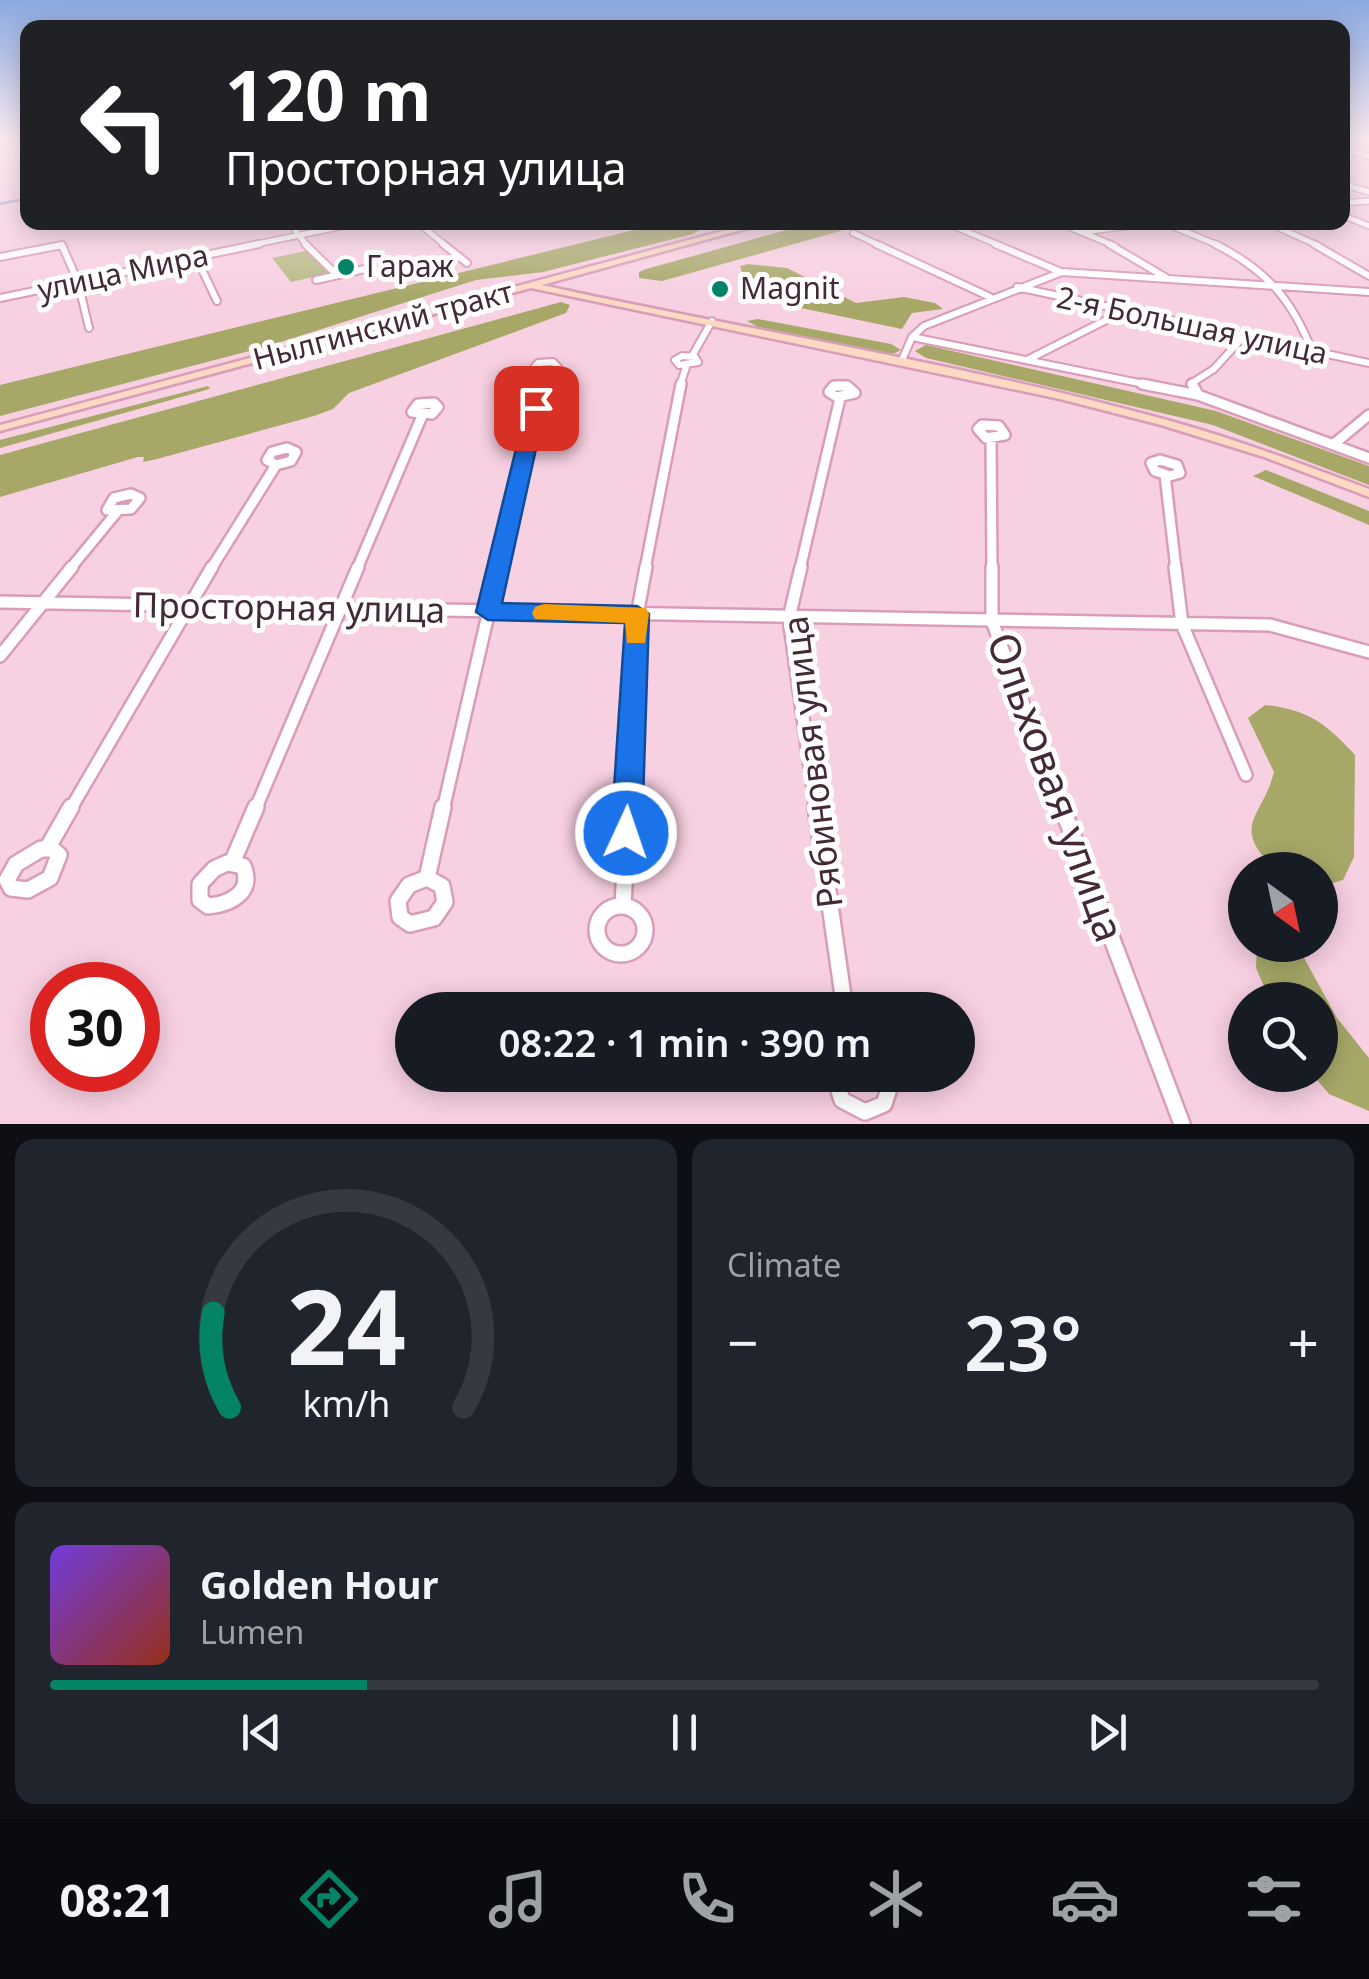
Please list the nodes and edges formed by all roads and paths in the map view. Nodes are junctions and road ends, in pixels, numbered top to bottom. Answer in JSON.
{"nodes":[{"id":1,"x":295,"y":230,"type":"edge"},
{"id":2,"x":326,"y":230,"type":"edge"},
{"id":3,"x":427,"y":230,"type":"edge"},
{"id":4,"x":738,"y":230,"type":"edge"},
{"id":5,"x":963,"y":230,"type":"edge"},
{"id":6,"x":1077,"y":230,"type":"edge"},
{"id":7,"x":1098,"y":230,"type":"edge"},
{"id":8,"x":1180,"y":230,"type":"edge"},
{"id":9,"x":1284,"y":230,"type":"edge"},
{"id":10,"x":1082,"y":232,"type":"junction"},
{"id":11,"x":852,"y":233,"type":"dead end"},
{"id":12,"x":299,"y":236,"type":"junction"},
{"id":13,"x":0,"y":257,"type":"edge"},
{"id":14,"x":196,"y":258,"type":"junction"},
{"id":15,"x":467,"y":263,"type":"dead end"},
{"id":16,"x":365,"y":269,"type":"dead end"},
{"id":17,"x":1062,"y":272,"type":"junction"},
{"id":18,"x":337,"y":275,"type":"junction"},
{"id":19,"x":1369,"y":276,"type":"edge"},
{"id":20,"x":1166,"y":278,"type":"junction"},
{"id":21,"x":316,"y":280,"type":"dead end"},
{"id":22,"x":78,"y":282,"type":"junction"},
{"id":23,"x":534,"y":286,"type":"junction"},
{"id":24,"x":1280,"y":286,"type":"junction"},
{"id":25,"x":1016,"y":287,"type":"junction"},
{"id":26,"x":1369,"y":292,"type":"edge"},
{"id":27,"x":990,"y":297,"type":"junction"},
{"id":28,"x":0,"y":298,"type":"edge"},
{"id":29,"x":217,"y":301,"type":"dead end"},
{"id":30,"x":1122,"y":312,"type":"junction"},
{"id":31,"x":712,"y":322,"type":"junction"},
{"id":32,"x":89,"y":328,"type":"dead end"},
{"id":33,"x":1243,"y":337,"type":"junction"},
{"id":34,"x":912,"y":338,"type":"junction"},
{"id":35,"x":1312,"y":352,"type":"junction"},
{"id":36,"x":902,"y":360,"type":"junction"},
{"id":37,"x":1026,"y":360,"type":"junction"},
{"id":38,"x":1369,"y":363,"type":"edge"},
{"id":39,"x":544,"y":373,"type":"dead end"},
{"id":40,"x":1198,"y":395,"type":"junction"},
{"id":41,"x":840,"y":398,"type":"dead end"},
{"id":42,"x":1369,"y":414,"type":"edge"},
{"id":43,"x":422,"y":416,"type":"dead end"},
{"id":44,"x":0,"y":428,"type":"edge"},
{"id":45,"x":991,"y":439,"type":"dead end"},
{"id":46,"x":1334,"y":444,"type":"junction"},
{"id":47,"x":1369,"y":458,"type":"edge"},
{"id":48,"x":276,"y":464,"type":"dead end"},
{"id":49,"x":1164,"y":477,"type":"dead end"},
{"id":50,"x":1369,"y":492,"type":"edge"},
{"id":51,"x":116,"y":512,"type":"dead end"},
{"id":52,"x":0,"y":602,"type":"edge"},
{"id":53,"x":42,"y":603,"type":"junction"},
{"id":54,"x":188,"y":606,"type":"junction"},
{"id":55,"x":339,"y":609,"type":"junction"},
{"id":56,"x":488,"y":612,"type":"junction"},
{"id":57,"x":637,"y":614,"type":"junction"},
{"id":58,"x":789,"y":618,"type":"junction"},
{"id":59,"x":992,"y":621,"type":"junction"},
{"id":60,"x":1182,"y":624,"type":"junction"},
{"id":61,"x":1369,"y":652,"type":"edge"},
{"id":62,"x":0,"y":656,"type":"edge"},
{"id":63,"x":1246,"y":775,"type":"dead end"},
{"id":64,"x":47,"y":848,"type":"dead end"},
{"id":65,"x":232,"y":863,"type":"dead end"},
{"id":66,"x":427,"y":878,"type":"dead end"},
{"id":67,"x":623,"y":906,"type":"dead end"},
{"id":68,"x":842,"y":992,"type":"edge"},
{"id":69,"x":838,"y":1092,"type":"edge"},
{"id":70,"x":888,"y":1092,"type":"edge"},
{"id":71,"x":1182,"y":1124,"type":"edge"}],
"edges":[{"from":1,"to":12,"type":"street"},
{"from":2,"to":12,"type":"street","name":"улица Мира"},
{"from":3,"to":15,"type":"street"},
{"from":4,"to":23,"type":"main road","name":"Нылгинский тракт"},
{"from":5,"to":17,"type":"street"},
{"from":6,"to":10,"type":"street"},
{"from":7,"to":10,"type":"street"},
{"from":8,"to":24,"type":"street"},
{"from":9,"to":19,"type":"street"},
{"from":10,"to":20,"type":"street"},
{"from":11,"to":27,"type":"street"},
{"from":12,"to":14,"type":"street","name":"улица Мира"},
{"from":12,"to":18,"type":"street"},
{"from":13,"to":22,"type":"street"},
{"from":14,"to":22,"type":"street","name":"улица Мира"},
{"from":14,"to":29,"type":"street"},
{"from":16,"to":18,"type":"street"},
{"from":17,"to":20,"type":"street"},
{"from":17,"to":25,"type":"street"},
{"from":18,"to":21,"type":"street"},
{"from":20,"to":24,"type":"street"},
{"from":22,"to":28,"type":"street","name":"улица Мира"},
{"from":22,"to":32,"type":"street"},
{"from":23,"to":31,"type":"main road"},
{"from":23,"to":44,"type":"main road","name":"Нылгинский тракт"},
{"from":24,"to":26,"type":"street"},
{"from":24,"to":35,"type":"street"},
{"from":25,"to":27,"type":"street"},
{"from":25,"to":30,"type":"street","name":"2-я Большая улица"},
{"from":27,"to":34,"type":"street"},
{"from":30,"to":33,"type":"street","name":"2-я Большая улица"},
{"from":30,"to":37,"type":"street"},
{"from":31,"to":36,"type":"main road"},
{"from":31,"to":57,"type":"street"},
{"from":33,"to":35,"type":"street","name":"2-я Большая улица"},
{"from":33,"to":40,"type":"street"},
{"from":34,"to":36,"type":"street"},
{"from":34,"to":37,"type":"street"},
{"from":35,"to":38,"type":"street","name":"2-я Большая улица"},
{"from":36,"to":50,"type":"main road"},
{"from":37,"to":40,"type":"street"},
{"from":39,"to":56,"type":"street"},
{"from":40,"to":46,"type":"street"},
{"from":41,"to":58,"type":"street","name":"Рябиновая улица"},
{"from":42,"to":46,"type":"street"},
{"from":43,"to":55,"type":"street"},
{"from":45,"to":59,"type":"street","name":"Ольховая улица"},
{"from":46,"to":47,"type":"street"},
{"from":48,"to":54,"type":"street"},
{"from":49,"to":60,"type":"street"},
{"from":51,"to":53,"type":"street"},
{"from":52,"to":53,"type":"street","name":"Просторная улица"},
{"from":53,"to":54,"type":"street","name":"Просторная улица"},
{"from":53,"to":62,"type":"street"},
{"from":54,"to":55,"type":"street","name":"Просторная улица"},
{"from":54,"to":64,"type":"street"},
{"from":55,"to":56,"type":"street","name":"Просторная улица"},
{"from":55,"to":65,"type":"street"},
{"from":56,"to":57,"type":"street","name":"Просторная улица"},
{"from":56,"to":66,"type":"street"},
{"from":57,"to":58,"type":"street","name":"Просторная улица"},
{"from":57,"to":67,"type":"street"},
{"from":58,"to":59,"type":"street","name":"Просторная улица"},
{"from":58,"to":68,"type":"street","name":"Рябиновая улица"},
{"from":59,"to":60,"type":"street","name":"Просторная улица"},
{"from":59,"to":71,"type":"street","name":"Ольховая улица"},
{"from":60,"to":61,"type":"street","name":"Просторная улица"},
{"from":60,"to":63,"type":"street"},
{"from":69,"to":70,"type":"street"}]}
